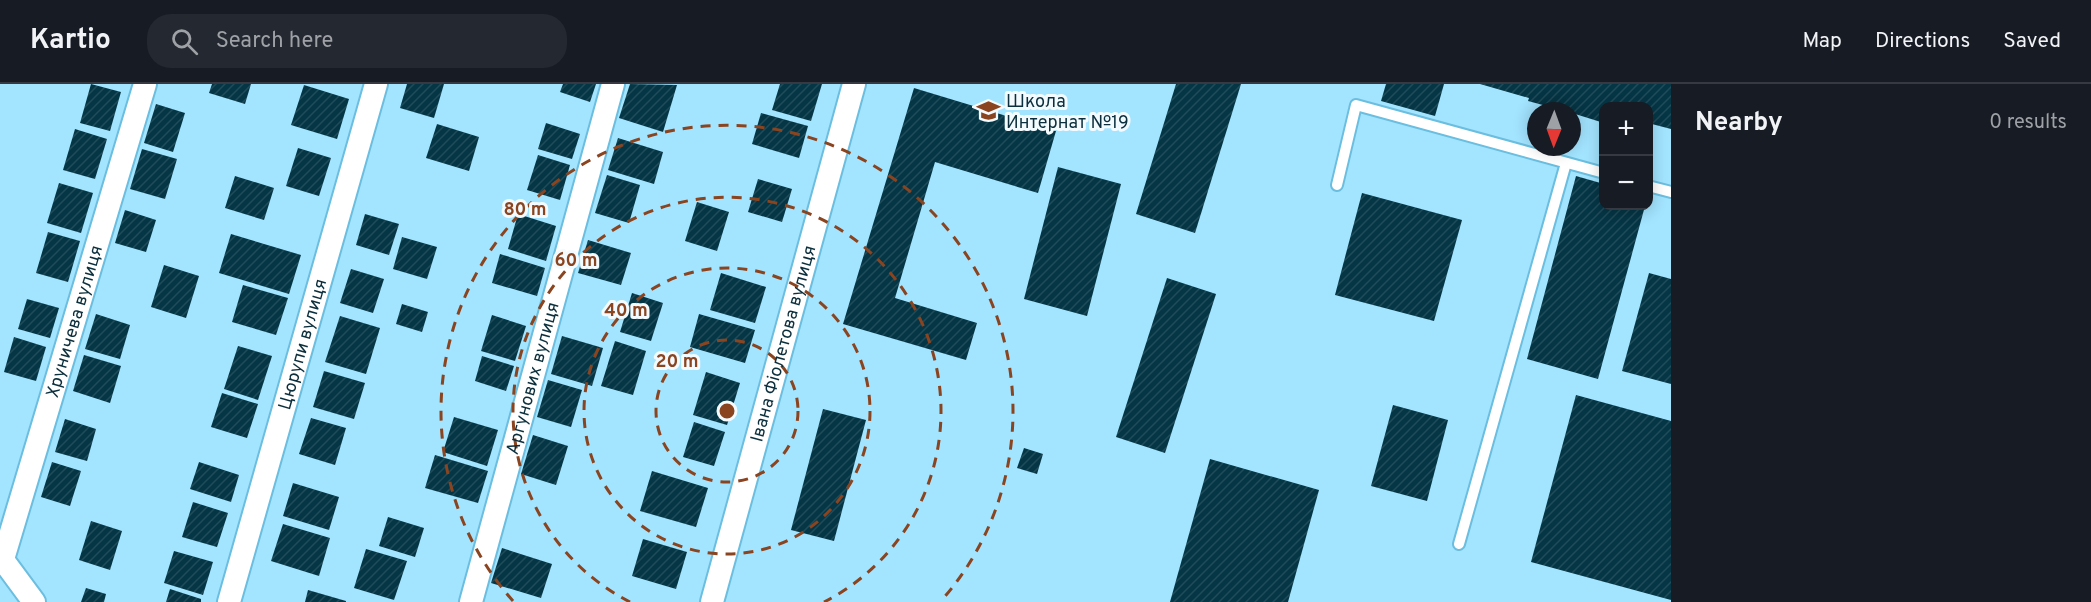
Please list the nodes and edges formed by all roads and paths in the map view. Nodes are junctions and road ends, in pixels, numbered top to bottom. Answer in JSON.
{"nodes":[{"id":1,"x":145,"y":84,"type":"edge"},
{"id":2,"x":376,"y":84,"type":"edge"},
{"id":3,"x":613,"y":84,"type":"edge"},
{"id":4,"x":855,"y":84,"type":"edge"},
{"id":5,"x":1566,"y":163,"type":"junction"},
{"id":6,"x":1599,"y":172,"type":"edge"},
{"id":7,"x":1337,"y":185,"type":"dead end"},
{"id":8,"x":1653,"y":187,"type":"edge"},
{"id":9,"x":1671,"y":192,"type":"edge"},
{"id":10,"x":1459,"y":544,"type":"dead end"},
{"id":11,"x":1,"y":557,"type":"edge"},
{"id":12,"x":34,"y":602,"type":"edge"},
{"id":13,"x":229,"y":602,"type":"edge"},
{"id":14,"x":471,"y":602,"type":"edge"},
{"id":15,"x":712,"y":602,"type":"edge"}],
"edges":[{"from":1,"to":11,"type":"street","name":"Хруничева вулиця"},
{"from":2,"to":13,"type":"street","name":"Цюрупи вулиця"},
{"from":3,"to":14,"type":"street","name":"Аргунових вулиця"},
{"from":4,"to":15,"type":"street","name":"Івана Фіолетова вулиця"},
{"from":5,"to":6,"type":"lane"},
{"from":5,"to":7,"type":"lane"},
{"from":5,"to":10,"type":"lane"},
{"from":8,"to":9,"type":"lane"},
{"from":11,"to":12,"type":"street"}]}
